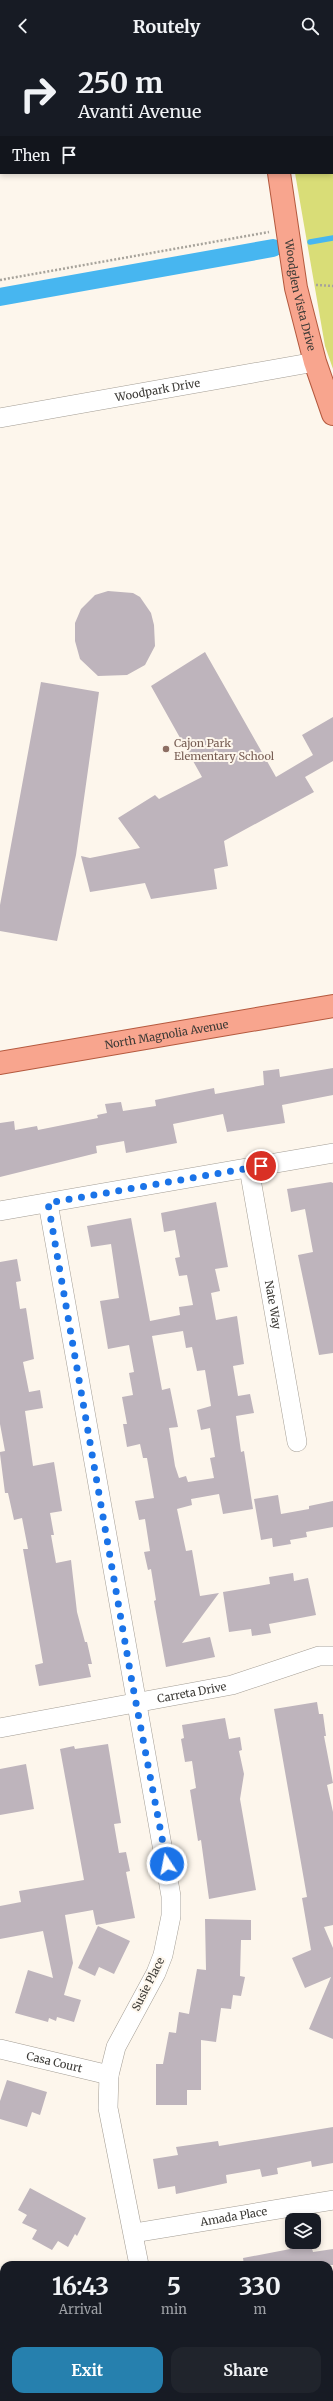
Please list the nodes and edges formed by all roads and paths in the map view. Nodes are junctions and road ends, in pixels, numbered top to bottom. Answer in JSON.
{"nodes":[{"id":1,"x":279,"y":174,"type":"edge"},
{"id":2,"x":287,"y":229,"type":"junction"},
{"id":3,"x":0,"y":280,"type":"edge"},
{"id":4,"x":315,"y":362,"type":"junction"},
{"id":5,"x":333,"y":414,"type":"edge"},
{"id":6,"x":0,"y":418,"type":"edge"},
{"id":7,"x":333,"y":1006,"type":"edge"},
{"id":8,"x":0,"y":1063,"type":"edge"},
{"id":9,"x":333,"y":1152,"type":"edge"},
{"id":10,"x":249,"y":1168,"type":"junction"},
{"id":11,"x":48,"y":1203,"type":"junction"},
{"id":12,"x":0,"y":1211,"type":"edge"},
{"id":13,"x":298,"y":1442,"type":"dead end"},
{"id":14,"x":333,"y":1656,"type":"edge"},
{"id":15,"x":136,"y":1704,"type":"junction"},
{"id":16,"x":0,"y":1728,"type":"edge"},
{"id":17,"x":0,"y":2049,"type":"edge"},
{"id":18,"x":109,"y":2075,"type":"junction"},
{"id":19,"x":333,"y":2200,"type":"edge"},
{"id":20,"x":134,"y":2233,"type":"junction"},
{"id":21,"x":138,"y":2261,"type":"edge"}],
"edges":[{"from":1,"to":2,"type":"main road","name":"Woodglen Vista Drive"},
{"from":2,"to":3,"type":"path"},
{"from":2,"to":4,"type":"main road","name":"Woodglen Vista Drive"},
{"from":4,"to":5,"type":"main road","name":"Woodglen Vista Drive"},
{"from":4,"to":6,"type":"street","name":"Woodpark Drive"},
{"from":7,"to":8,"type":"main road","name":"North Magnolia Avenue"},
{"from":9,"to":10,"type":"street"},
{"from":10,"to":11,"type":"street"},
{"from":10,"to":13,"type":"street","name":"Nate Way"},
{"from":11,"to":12,"type":"street"},
{"from":11,"to":15,"type":"street","name":"Susie Place"},
{"from":14,"to":15,"type":"street","name":"Carreta Drive"},
{"from":15,"to":16,"type":"street","name":"Carreta Drive"},
{"from":15,"to":18,"type":"street","name":"Susie Place"},
{"from":17,"to":18,"type":"street","name":"Casa Court"},
{"from":18,"to":20,"type":"street","name":"Susie Place"},
{"from":19,"to":20,"type":"street","name":"Amada Place"},
{"from":20,"to":21,"type":"street","name":"Susie Place"}]}
